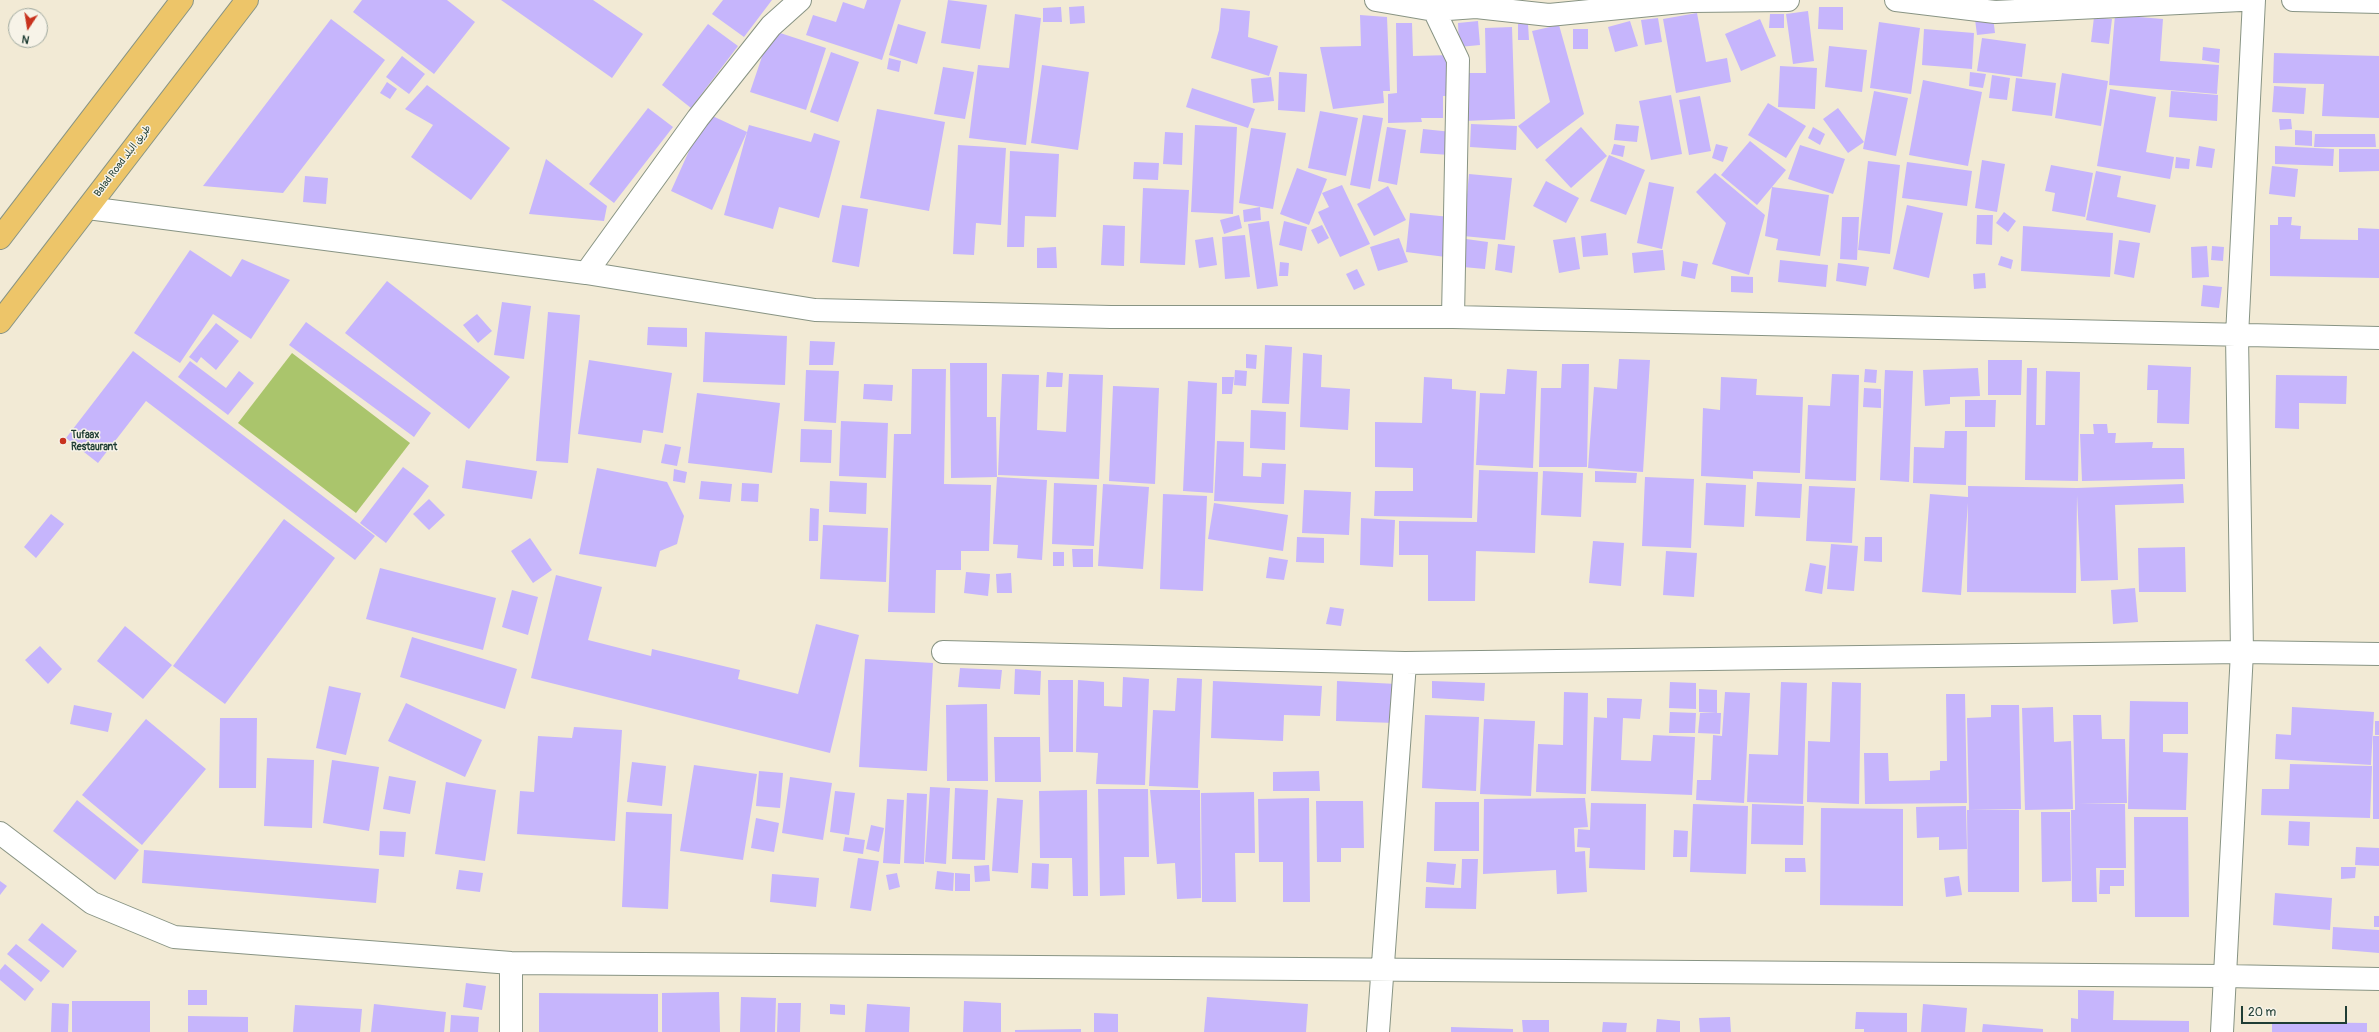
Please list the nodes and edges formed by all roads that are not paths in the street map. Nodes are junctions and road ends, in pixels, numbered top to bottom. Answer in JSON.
{"nodes":[{"id":1,"x":182,"y":0,"type":"edge"},
{"id":2,"x":247,"y":0,"type":"edge"},
{"id":3,"x":800,"y":0,"type":"edge"},
{"id":4,"x":1376,"y":0,"type":"edge"},
{"id":5,"x":1788,"y":0,"type":"edge"},
{"id":6,"x":2241,"y":0,"type":"edge"},
{"id":7,"x":2254,"y":0,"type":"edge"},
{"id":8,"x":2293,"y":0,"type":"edge"},
{"id":9,"x":1905,"y":1,"type":"edge"},
{"id":10,"x":2379,"y":2,"type":"edge"},
{"id":11,"x":1434,"y":10,"type":"junction"},
{"id":12,"x":88,"y":208,"type":"junction"},
{"id":13,"x":0,"y":238,"type":"edge"},
{"id":14,"x":586,"y":273,"type":"junction"},
{"id":15,"x":1453,"y":318,"type":"junction"},
{"id":16,"x":0,"y":322,"type":"edge"},
{"id":17,"x":2238,"y":336,"type":"junction"},
{"id":18,"x":2379,"y":338,"type":"edge"},
{"id":19,"x":943,"y":652,"type":"dead end"},
{"id":20,"x":2242,"y":652,"type":"junction"},
{"id":21,"x":2379,"y":654,"type":"edge"},
{"id":22,"x":1405,"y":663,"type":"junction"},
{"id":23,"x":0,"y":833,"type":"edge"},
{"id":24,"x":511,"y":963,"type":"junction"},
{"id":25,"x":1384,"y":969,"type":"junction"},
{"id":26,"x":2224,"y":976,"type":"junction"},
{"id":27,"x":2379,"y":979,"type":"edge"},
{"id":28,"x":512,"y":1032,"type":"edge"},
{"id":29,"x":1378,"y":1032,"type":"edge"},
{"id":30,"x":2222,"y":1032,"type":"edge"}],
"edges":[{"from":1,"to":13,"type":"highway"},
{"from":2,"to":12,"type":"highway","name":"Balad Road طريق البلد"},
{"from":3,"to":14,"type":"street"},
{"from":4,"to":11,"type":"street"},
{"from":5,"to":11,"type":"street"},
{"from":6,"to":9,"type":"street"},
{"from":7,"to":17,"type":"street"},
{"from":8,"to":10,"type":"street"},
{"from":11,"to":15,"type":"street"},
{"from":12,"to":14,"type":"street"},
{"from":12,"to":16,"type":"highway","name":"Balad Road طريق البلد"},
{"from":14,"to":15,"type":"street"},
{"from":15,"to":17,"type":"street"},
{"from":17,"to":18,"type":"street"},
{"from":17,"to":20,"type":"street"},
{"from":19,"to":22,"type":"street"},
{"from":20,"to":21,"type":"street"},
{"from":20,"to":22,"type":"street"},
{"from":20,"to":26,"type":"street"},
{"from":22,"to":25,"type":"street"},
{"from":23,"to":24,"type":"street"},
{"from":24,"to":25,"type":"street"},
{"from":24,"to":28,"type":"street"},
{"from":25,"to":26,"type":"street"},
{"from":25,"to":29,"type":"street"},
{"from":26,"to":27,"type":"street"},
{"from":26,"to":30,"type":"street"}]}
